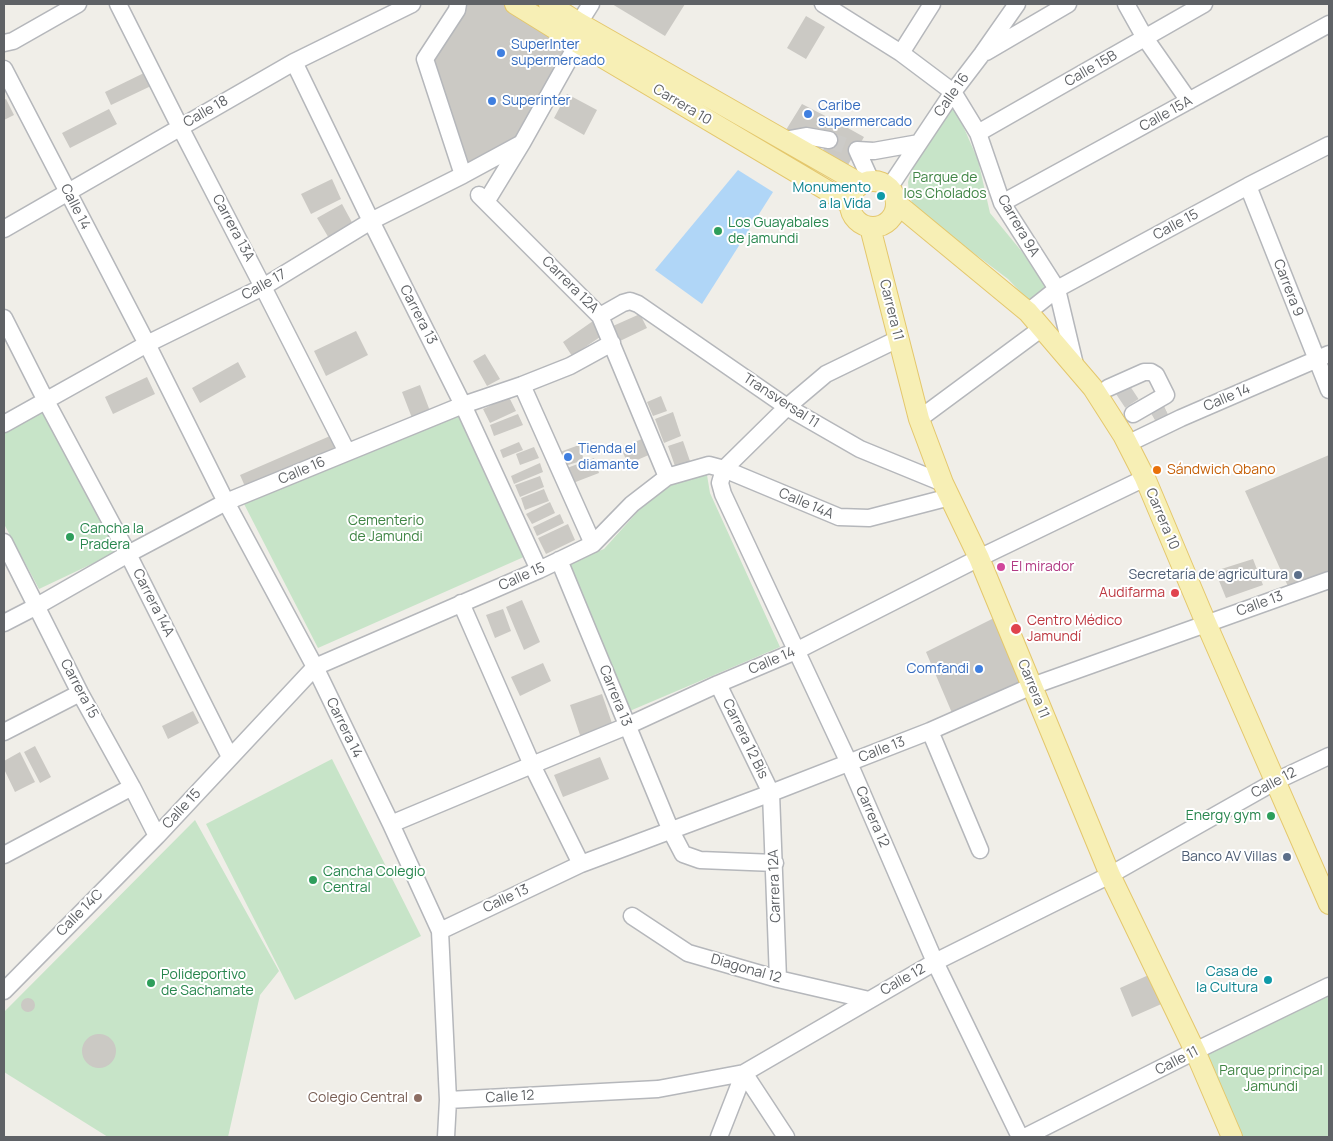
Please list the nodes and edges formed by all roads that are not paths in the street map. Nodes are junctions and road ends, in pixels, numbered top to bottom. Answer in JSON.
{"nodes":[{"id":1,"x":78,"y":4,"type":"edge"},
{"id":2,"x":118,"y":4,"type":"edge"},
{"id":3,"x":412,"y":4,"type":"edge"},
{"id":4,"x":458,"y":4,"type":"edge"},
{"id":5,"x":515,"y":4,"type":"edge"},
{"id":6,"x":549,"y":4,"type":"edge"},
{"id":7,"x":591,"y":4,"type":"edge"},
{"id":8,"x":823,"y":4,"type":"edge"},
{"id":9,"x":932,"y":4,"type":"edge"},
{"id":10,"x":1017,"y":4,"type":"edge"},
{"id":11,"x":1068,"y":4,"type":"edge"},
{"id":12,"x":1126,"y":4,"type":"edge"},
{"id":13,"x":1204,"y":4,"type":"edge"},
{"id":14,"x":580,"y":23,"type":"junction"},
{"id":15,"x":1329,"y":24,"type":"edge"},
{"id":16,"x":1145,"y":38,"type":"junction"},
{"id":17,"x":578,"y":43,"type":"junction"},
{"id":18,"x":7,"y":46,"type":"edge"},
{"id":19,"x":901,"y":53,"type":"junction"},
{"id":20,"x":982,"y":54,"type":"junction"},
{"id":21,"x":294,"y":62,"type":"junction"},
{"id":22,"x":4,"y":69,"type":"edge"},
{"id":23,"x":953,"y":92,"type":"junction"},
{"id":24,"x":1189,"y":101,"type":"junction"},
{"id":25,"x":180,"y":127,"type":"junction"},
{"id":26,"x":978,"y":133,"type":"junction"},
{"id":27,"x":784,"y":140,"type":"junction"},
{"id":28,"x":830,"y":140,"type":"tunnel mouth"},
{"id":29,"x":522,"y":143,"type":"junction"},
{"id":30,"x":919,"y":143,"type":"junction"},
{"id":31,"x":1329,"y":145,"type":"edge"},
{"id":32,"x":463,"y":175,"type":"junction"},
{"id":33,"x":1248,"y":186,"type":"junction"},
{"id":34,"x":879,"y":189,"type":"junction"},
{"id":35,"x":68,"y":192,"type":"junction"},
{"id":36,"x":1002,"y":203,"type":"junction"},
{"id":37,"x":850,"y":204,"type":"junction"},
{"id":38,"x":371,"y":221,"type":"junction"},
{"id":39,"x":870,"y":227,"type":"junction"},
{"id":40,"x":4,"y":229,"type":"edge"},
{"id":41,"x":263,"y":287,"type":"junction"},
{"id":42,"x":1057,"y":289,"type":"junction"},
{"id":43,"x":1028,"y":312,"type":"junction"},
{"id":44,"x":600,"y":316,"type":"junction"},
{"id":45,"x":4,"y":318,"type":"edge"},
{"id":46,"x":1042,"y":328,"type":"junction"},
{"id":47,"x":898,"y":340,"type":"junction"},
{"id":48,"x":147,"y":344,"type":"junction"},
{"id":49,"x":612,"y":344,"type":"junction"},
{"id":50,"x":1323,"y":357,"type":"edge"},
{"id":51,"x":1076,"y":369,"type":"junction"},
{"id":52,"x":522,"y":385,"type":"junction"},
{"id":53,"x":1108,"y":389,"type":"junction"},
{"id":54,"x":1329,"y":390,"type":"edge"},
{"id":55,"x":46,"y":400,"type":"junction"},
{"id":56,"x":463,"y":405,"type":"junction"},
{"id":57,"x":788,"y":407,"type":"junction"},
{"id":58,"x":1168,"y":410,"type":"junction"},
{"id":59,"x":919,"y":419,"type":"junction"},
{"id":60,"x":4,"y":424,"type":"edge"},
{"id":61,"x":1132,"y":438,"type":"junction"},
{"id":62,"x":347,"y":452,"type":"junction"},
{"id":63,"x":724,"y":469,"type":"junction"},
{"id":64,"x":667,"y":477,"type":"junction"},
{"id":65,"x":1145,"y":478,"type":"junction"},
{"id":66,"x":947,"y":490,"type":"junction"},
{"id":67,"x":226,"y":502,"type":"junction"},
{"id":68,"x":4,"y":542,"type":"edge"},
{"id":69,"x":593,"y":544,"type":"junction"},
{"id":70,"x":128,"y":554,"type":"junction"},
{"id":71,"x":979,"y":558,"type":"junction"},
{"id":72,"x":559,"y":560,"type":"junction"},
{"id":73,"x":539,"y":570,"type":"junction"},
{"id":74,"x":1329,"y":580,"type":"edge"},
{"id":75,"x":461,"y":603,"type":"junction"},
{"id":76,"x":37,"y":606,"type":"junction"},
{"id":77,"x":4,"y":623,"type":"edge"},
{"id":78,"x":1206,"y":623,"type":"junction"},
{"id":79,"x":796,"y":651,"type":"junction"},
{"id":80,"x":315,"y":667,"type":"junction"},
{"id":81,"x":718,"y":684,"type":"junction"},
{"id":82,"x":1032,"y":686,"type":"junction"},
{"id":83,"x":80,"y":693,"type":"junction"},
{"id":84,"x":627,"y":726,"type":"junction"},
{"id":85,"x":930,"y":731,"type":"junction"},
{"id":86,"x":4,"y":732,"type":"edge"},
{"id":87,"x":1329,"y":756,"type":"edge"},
{"id":88,"x":230,"y":757,"type":"junction"},
{"id":89,"x":849,"y":763,"type":"junction"},
{"id":90,"x":532,"y":765,"type":"junction"},
{"id":91,"x":1276,"y":781,"type":"junction"},
{"id":92,"x":132,"y":787,"type":"junction"},
{"id":93,"x":771,"y":794,"type":"junction"},
{"id":94,"x":391,"y":824,"type":"junction"},
{"id":95,"x":671,"y":831,"type":"junction"},
{"id":96,"x":157,"y":836,"type":"junction"},
{"id":97,"x":980,"y":850,"type":"dead end"},
{"id":98,"x":4,"y":855,"type":"edge"},
{"id":99,"x":775,"y":863,"type":"junction"},
{"id":100,"x":581,"y":864,"type":"junction"},
{"id":101,"x":1110,"y":875,"type":"junction"},
{"id":102,"x":1329,"y":904,"type":"edge"},
{"id":103,"x":632,"y":916,"type":"dead end"},
{"id":104,"x":440,"y":931,"type":"junction"},
{"id":105,"x":935,"y":962,"type":"junction"},
{"id":106,"x":778,"y":979,"type":"junction"},
{"id":107,"x":1329,"y":986,"type":"edge"},
{"id":108,"x":4,"y":991,"type":"edge"},
{"id":109,"x":869,"y":1000,"type":"junction"},
{"id":110,"x":1195,"y":1052,"type":"junction"},
{"id":111,"x":744,"y":1073,"type":"junction"},
{"id":112,"x":448,"y":1100,"type":"junction"},
{"id":113,"x":446,"y":1137,"type":"edge"},
{"id":114,"x":719,"y":1137,"type":"edge"},
{"id":115,"x":786,"y":1137,"type":"edge"},
{"id":116,"x":1020,"y":1137,"type":"edge"},
{"id":117,"x":1026,"y":1137,"type":"edge"},
{"id":118,"x":1232,"y":1137,"type":"edge"}],
"edges":[{"from":1,"to":18,"type":"street"},
{"from":2,"to":25,"type":"street","name":"Carrera 13A"},
{"from":3,"to":21,"type":"street","name":"Calle 18"},
{"from":4,"to":32,"type":"street"},
{"from":5,"to":17,"type":"main road","name":"Carrera 10"},
{"from":6,"to":14,"type":"main road","name":"Carrera 10"},
{"from":7,"to":14,"type":"street"},
{"from":8,"to":19,"type":"street","name":"Carrera 9A"},
{"from":9,"to":19,"type":"street"},
{"from":10,"to":20,"type":"street","name":"Calle 16"},
{"from":11,"to":20,"type":"street"},
{"from":12,"to":16,"type":"street"},
{"from":13,"to":16,"type":"street","name":"Calle 15B"},
{"from":14,"to":27,"type":"main road","name":"Carrera 10"},
{"from":15,"to":24,"type":"street","name":"Calle 15A"},
{"from":16,"to":24,"type":"street"},
{"from":16,"to":26,"type":"street","name":"Calle 15B"},
{"from":17,"to":29,"type":"street"},
{"from":17,"to":37,"type":"main road","name":"Carrera 10"},
{"from":19,"to":23,"type":"street","name":"Carrera 9A"},
{"from":20,"to":23,"type":"street","name":"Calle 16"},
{"from":21,"to":25,"type":"street","name":"Calle 18"},
{"from":21,"to":38,"type":"street","name":"Carrera 13"},
{"from":22,"to":35,"type":"street","name":"Calle 14"},
{"from":23,"to":26,"type":"street","name":"Carrera 9A"},
{"from":23,"to":30,"type":"street","name":"Calle 16"},
{"from":24,"to":36,"type":"street","name":"Calle 15A"},
{"from":25,"to":35,"type":"street","name":"Calle 18"},
{"from":25,"to":41,"type":"street","name":"Carrera 13A"},
{"from":26,"to":36,"type":"street","name":"Carrera 9A"},
{"from":27,"to":28,"type":"street"},
{"from":27,"to":34,"type":"main road","name":"Carrera 10"},
{"from":29,"to":32,"type":"street","name":"Calle 17"},
{"from":29,"to":44,"type":"street","name":"Carrera 12A"},
{"from":30,"to":34,"type":"street","name":"Calle 16"},
{"from":30,"to":34,"type":"street"},
{"from":31,"to":33,"type":"street","name":"Calle 15"},
{"from":32,"to":38,"type":"street","name":"Calle 17"},
{"from":33,"to":42,"type":"street","name":"Calle 15"},
{"from":33,"to":50,"type":"street","name":"Carrera 9"},
{"from":34,"to":37,"type":"main road"},
{"from":34,"to":39,"type":"main road"},
{"from":34,"to":43,"type":"main road","name":"Carrera 10"},
{"from":35,"to":40,"type":"street","name":"Calle 18"},
{"from":35,"to":48,"type":"street","name":"Calle 14"},
{"from":36,"to":42,"type":"street","name":"Carrera 9A"},
{"from":37,"to":39,"type":"main road"},
{"from":38,"to":41,"type":"street","name":"Calle 17"},
{"from":38,"to":56,"type":"street","name":"Carrera 13"},
{"from":39,"to":47,"type":"main road","name":"Carrera 11"},
{"from":41,"to":48,"type":"street","name":"Calle 17"},
{"from":41,"to":62,"type":"street","name":"Carrera 13A"},
{"from":42,"to":43,"type":"street","name":"Calle 15"},
{"from":42,"to":51,"type":"street","name":"Carrera 9A"},
{"from":43,"to":46,"type":"main road","name":"Carrera 10"},
{"from":44,"to":49,"type":"street","name":"Carrera 12A"},
{"from":44,"to":57,"type":"street","name":"Transversal 11"},
{"from":45,"to":55,"type":"street","name":"Carrera 14A"},
{"from":46,"to":51,"type":"main road","name":"Carrera 10"},
{"from":46,"to":59,"type":"street"},
{"from":47,"to":57,"type":"street"},
{"from":47,"to":59,"type":"main road","name":"Carrera 11"},
{"from":48,"to":55,"type":"street","name":"Calle 17"},
{"from":48,"to":67,"type":"street","name":"Carrera 14"},
{"from":49,"to":52,"type":"street","name":"Calle 16"},
{"from":49,"to":64,"type":"street","name":"Carrera 12A"},
{"from":50,"to":54,"type":"street","name":"Carrera 9"},
{"from":50,"to":58,"type":"street","name":"Calle 14"},
{"from":51,"to":53,"type":"main road","name":"Carrera 10"},
{"from":52,"to":56,"type":"street","name":"Calle 16"},
{"from":52,"to":69,"type":"street"},
{"from":53,"to":58,"type":"street"},
{"from":53,"to":61,"type":"main road","name":"Carrera 10"},
{"from":55,"to":60,"type":"street","name":"Calle 17"},
{"from":55,"to":70,"type":"street","name":"Carrera 14A"},
{"from":56,"to":62,"type":"street","name":"Calle 16"},
{"from":56,"to":73,"type":"street","name":"Carrera 13"},
{"from":57,"to":63,"type":"street"},
{"from":57,"to":66,"type":"street","name":"Transversal 11"},
{"from":58,"to":61,"type":"street","name":"Calle 14"},
{"from":58,"to":61,"type":"street"},
{"from":58,"to":61,"type":"street"},
{"from":59,"to":66,"type":"main road","name":"Carrera 11"},
{"from":61,"to":65,"type":"main road","name":"Carrera 10"},
{"from":62,"to":67,"type":"street","name":"Calle 16"},
{"from":63,"to":64,"type":"street","name":"Calle 15"},
{"from":63,"to":66,"type":"street","name":"Calle 14A"},
{"from":63,"to":79,"type":"street","name":"Carrera 12"},
{"from":64,"to":69,"type":"street","name":"Calle 15"},
{"from":65,"to":71,"type":"street","name":"Calle 14"},
{"from":65,"to":78,"type":"main road","name":"Carrera 10"},
{"from":66,"to":71,"type":"main road","name":"Carrera 11"},
{"from":67,"to":70,"type":"street","name":"Calle 16"},
{"from":67,"to":80,"type":"street","name":"Carrera 14"},
{"from":68,"to":76,"type":"street","name":"Carrera 15"},
{"from":69,"to":72,"type":"street","name":"Calle 15"},
{"from":70,"to":76,"type":"street","name":"Calle 16"},
{"from":70,"to":88,"type":"street","name":"Carrera 14A"},
{"from":71,"to":79,"type":"street","name":"Calle 14"},
{"from":71,"to":82,"type":"main road","name":"Carrera 11"},
{"from":72,"to":73,"type":"street","name":"Calle 15"},
{"from":72,"to":84,"type":"street","name":"Carrera 13"},
{"from":73,"to":75,"type":"street","name":"Calle 15"},
{"from":74,"to":78,"type":"street","name":"Calle 13"},
{"from":75,"to":80,"type":"street","name":"Calle 15"},
{"from":75,"to":90,"type":"street"},
{"from":76,"to":77,"type":"street","name":"Calle 16"},
{"from":76,"to":83,"type":"street","name":"Carrera 15"},
{"from":78,"to":82,"type":"street","name":"Calle 13"},
{"from":78,"to":91,"type":"main road","name":"Carrera 10"},
{"from":79,"to":81,"type":"street","name":"Calle 14"},
{"from":79,"to":89,"type":"street","name":"Carrera 12"},
{"from":80,"to":88,"type":"street","name":"Calle 15"},
{"from":80,"to":94,"type":"street","name":"Carrera 14"},
{"from":81,"to":84,"type":"street","name":"Calle 14"},
{"from":81,"to":93,"type":"street","name":"Carrera 12 Bis"},
{"from":82,"to":85,"type":"street","name":"Calle 13"},
{"from":82,"to":101,"type":"main road","name":"Carrera 11"},
{"from":83,"to":86,"type":"street"},
{"from":83,"to":92,"type":"street","name":"Carrera 15"},
{"from":84,"to":90,"type":"street","name":"Calle 14"},
{"from":84,"to":95,"type":"street","name":"Carrera 13"},
{"from":85,"to":89,"type":"street","name":"Calle 13"},
{"from":85,"to":97,"type":"street"},
{"from":87,"to":91,"type":"street","name":"Calle 12"},
{"from":88,"to":96,"type":"street","name":"Calle 15"},
{"from":89,"to":93,"type":"street","name":"Calle 13"},
{"from":89,"to":105,"type":"street","name":"Carrera 12"},
{"from":90,"to":94,"type":"street","name":"Calle 14"},
{"from":90,"to":100,"type":"street"},
{"from":91,"to":101,"type":"street","name":"Calle 12"},
{"from":91,"to":102,"type":"main road","name":"Carrera 10"},
{"from":92,"to":96,"type":"street","name":"Carrera 15"},
{"from":92,"to":98,"type":"street"},
{"from":93,"to":95,"type":"street","name":"Calle 13"},
{"from":93,"to":99,"type":"street","name":"Carrera 12A"},
{"from":94,"to":104,"type":"street","name":"Carrera 14"},
{"from":95,"to":99,"type":"street","name":"Carrera 13"},
{"from":95,"to":100,"type":"street","name":"Calle 13"},
{"from":96,"to":108,"type":"street","name":"Calle 14C"},
{"from":99,"to":106,"type":"street","name":"Carrera 12A"},
{"from":100,"to":104,"type":"street","name":"Calle 13"},
{"from":101,"to":105,"type":"street","name":"Calle 12"},
{"from":101,"to":110,"type":"main road","name":"Carrera 11"},
{"from":103,"to":106,"type":"street","name":"Diagonal 12"},
{"from":104,"to":112,"type":"street","name":"Carrera 14"},
{"from":105,"to":109,"type":"street","name":"Calle 12"},
{"from":105,"to":116,"type":"street","name":"Carrera 12"},
{"from":106,"to":109,"type":"street","name":"Diagonal 12"},
{"from":107,"to":110,"type":"street","name":"Calle 11"},
{"from":109,"to":111,"type":"street","name":"Calle 12"},
{"from":110,"to":117,"type":"street","name":"Calle 11"},
{"from":110,"to":118,"type":"main road","name":"Carrera 11"},
{"from":111,"to":112,"type":"street","name":"Calle 12"},
{"from":111,"to":114,"type":"street"},
{"from":111,"to":115,"type":"street"},
{"from":112,"to":113,"type":"street","name":"Carrera 14"}]}
